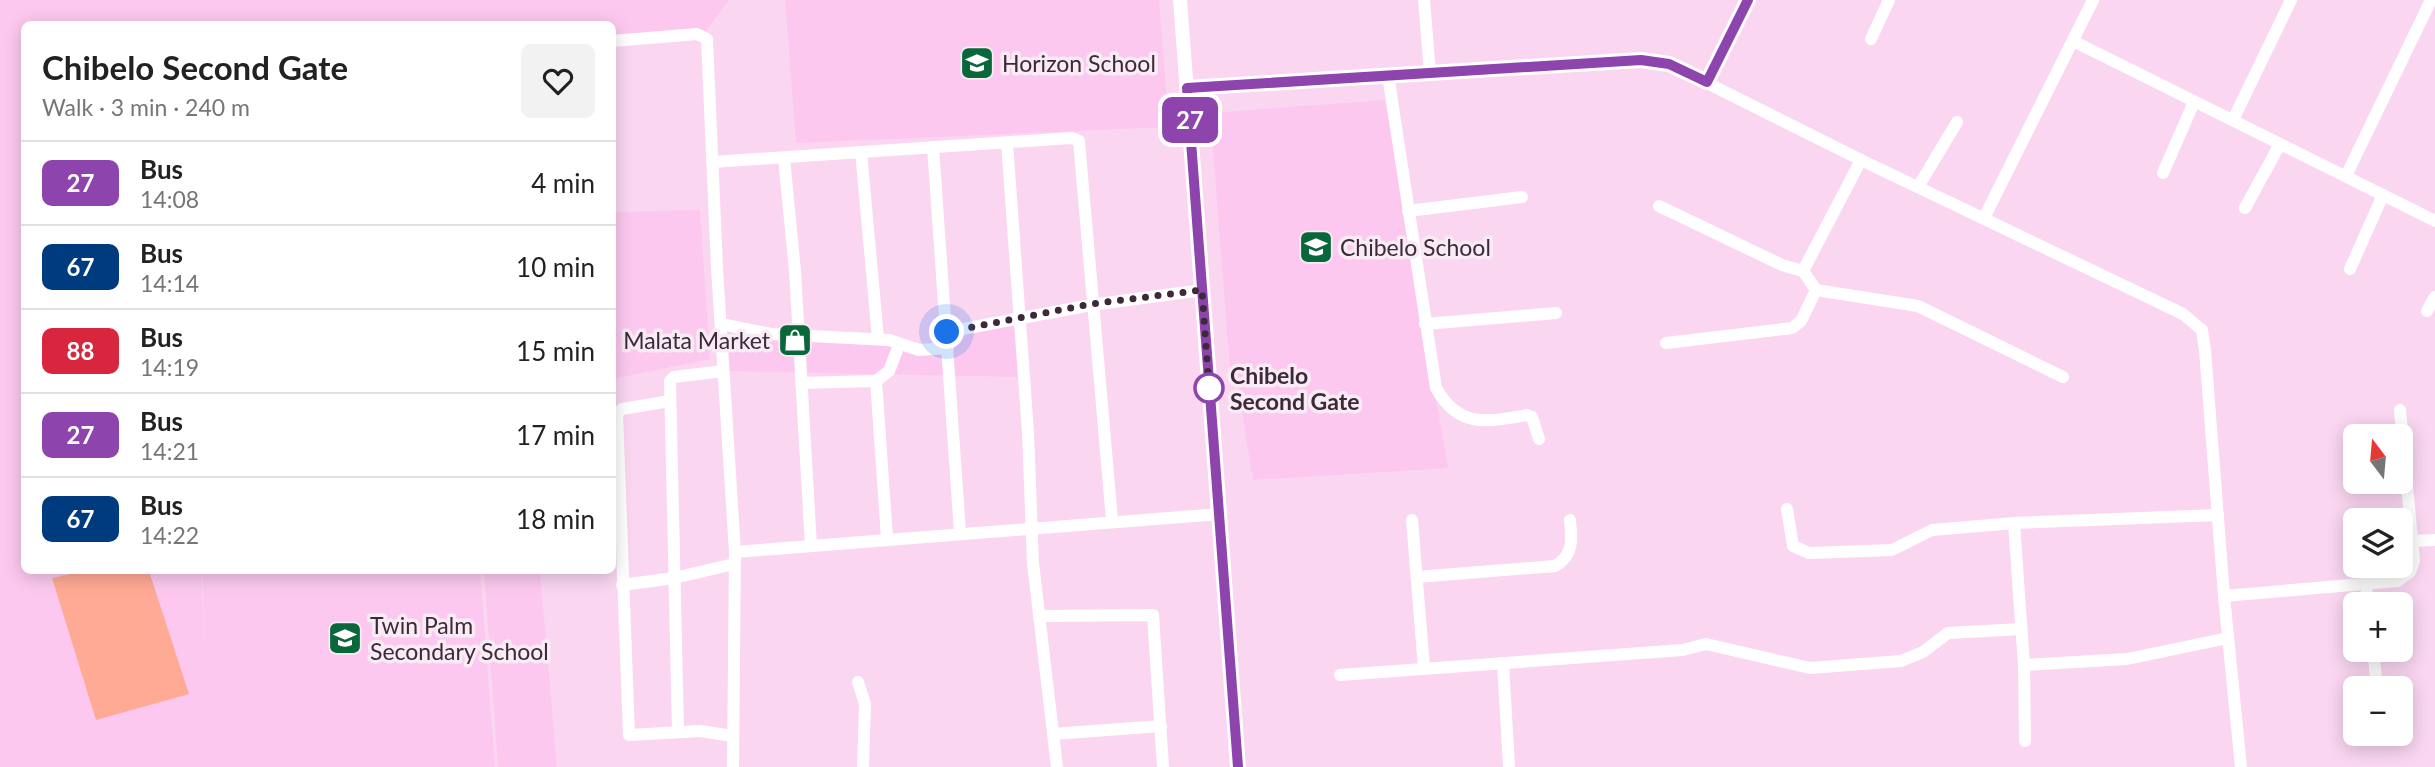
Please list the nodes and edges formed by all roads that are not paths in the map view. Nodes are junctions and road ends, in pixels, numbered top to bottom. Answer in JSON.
{"nodes":[{"id":1,"x":1180,"y":0,"type":"edge"},
{"id":2,"x":1424,"y":0,"type":"edge"},
{"id":3,"x":1748,"y":0,"type":"edge"},
{"id":4,"x":1889,"y":0,"type":"edge"},
{"id":5,"x":2093,"y":0,"type":"edge"},
{"id":6,"x":2291,"y":0,"type":"edge"},
{"id":7,"x":2431,"y":0,"type":"edge"},
{"id":8,"x":1871,"y":39,"type":"dead end"},
{"id":9,"x":2073,"y":40,"type":"junction"},
{"id":10,"x":616,"y":41,"type":"edge"},
{"id":11,"x":1430,"y":73,"type":"junction"},
{"id":12,"x":1388,"y":75,"type":"junction"},
{"id":13,"x":1707,"y":82,"type":"junction"},
{"id":14,"x":1187,"y":88,"type":"junction"},
{"id":15,"x":2194,"y":102,"type":"junction"},
{"id":16,"x":2233,"y":120,"type":"junction"},
{"id":17,"x":1957,"y":122,"type":"dead end"},
{"id":18,"x":1007,"y":143,"type":"junction"},
{"id":19,"x":2280,"y":144,"type":"junction"},
{"id":20,"x":933,"y":148,"type":"junction"},
{"id":21,"x":861,"y":152,"type":"junction"},
{"id":22,"x":784,"y":158,"type":"junction"},
{"id":23,"x":1860,"y":160,"type":"junction"},
{"id":24,"x":712,"y":162,"type":"junction"},
{"id":25,"x":2163,"y":173,"type":"dead end"},
{"id":26,"x":2346,"y":176,"type":"junction"},
{"id":27,"x":1918,"y":187,"type":"junction"},
{"id":28,"x":2383,"y":195,"type":"junction"},
{"id":29,"x":1522,"y":197,"type":"dead end"},
{"id":30,"x":1659,"y":206,"type":"dead end"},
{"id":31,"x":2245,"y":208,"type":"dead end"},
{"id":32,"x":1408,"y":211,"type":"junction"},
{"id":33,"x":1984,"y":218,"type":"junction"},
{"id":34,"x":2435,"y":221,"type":"edge"},
{"id":35,"x":2350,"y":269,"type":"dead end"},
{"id":36,"x":1803,"y":271,"type":"junction"},
{"id":37,"x":1202,"y":290,"type":"junction"},
{"id":38,"x":1816,"y":290,"type":"junction"},
{"id":39,"x":2435,"y":296,"type":"edge"},
{"id":40,"x":1091,"y":304,"type":"junction"},
{"id":41,"x":2427,"y":311,"type":"dead end"},
{"id":42,"x":1556,"y":313,"type":"dead end"},
{"id":43,"x":1020,"y":320,"type":"junction"},
{"id":44,"x":721,"y":324,"type":"junction"},
{"id":45,"x":1425,"y":324,"type":"junction"},
{"id":46,"x":947,"y":332,"type":"junction"},
{"id":47,"x":799,"y":336,"type":"junction"},
{"id":48,"x":878,"y":338,"type":"junction"},
{"id":49,"x":1665,"y":343,"type":"dead end"},
{"id":50,"x":900,"y":345,"type":"junction"},
{"id":51,"x":948,"y":348,"type":"junction"},
{"id":52,"x":723,"y":371,"type":"junction"},
{"id":53,"x":2063,"y":377,"type":"dead end"},
{"id":54,"x":876,"y":381,"type":"junction"},
{"id":55,"x":801,"y":383,"type":"junction"},
{"id":56,"x":670,"y":401,"type":"junction"},
{"id":57,"x":2400,"y":410,"type":"dead end"},
{"id":58,"x":1539,"y":439,"type":"dead end"},
{"id":59,"x":2410,"y":508,"type":"edge"},
{"id":60,"x":1787,"y":509,"type":"dead end"},
{"id":61,"x":1220,"y":514,"type":"junction"},
{"id":62,"x":2218,"y":515,"type":"junction"},
{"id":63,"x":1112,"y":520,"type":"junction"},
{"id":64,"x":1412,"y":520,"type":"dead end"},
{"id":65,"x":1570,"y":520,"type":"dead end"},
{"id":66,"x":2014,"y":523,"type":"junction"},
{"id":67,"x":1034,"y":526,"type":"junction"},
{"id":68,"x":960,"y":533,"type":"junction"},
{"id":69,"x":887,"y":538,"type":"junction"},
{"id":70,"x":2435,"y":540,"type":"edge"},
{"id":71,"x":2413,"y":541,"type":"joint"},
{"id":72,"x":811,"y":546,"type":"junction"},
{"id":73,"x":735,"y":558,"type":"junction"},
{"id":74,"x":2413,"y":564,"type":"edge"},
{"id":75,"x":674,"y":578,"type":"junction"},
{"id":76,"x":1417,"y":578,"type":"junction"},
{"id":77,"x":2401,"y":578,"type":"edge"},
{"id":78,"x":622,"y":584,"type":"junction"},
{"id":79,"x":2366,"y":585,"type":"junction"},
{"id":80,"x":2367,"y":592,"type":"edge"},
{"id":81,"x":2224,"y":596,"type":"junction"},
{"id":82,"x":1039,"y":616,"type":"junction"},
{"id":83,"x":2021,"y":629,"type":"junction"},
{"id":84,"x":2228,"y":638,"type":"junction"},
{"id":85,"x":1503,"y":663,"type":"junction"},
{"id":86,"x":2024,"y":665,"type":"junction"},
{"id":87,"x":1424,"y":668,"type":"junction"},
{"id":88,"x":1340,"y":675,"type":"dead end"},
{"id":89,"x":858,"y":682,"type":"dead end"},
{"id":90,"x":1161,"y":726,"type":"junction"},
{"id":91,"x":678,"y":731,"type":"junction"},
{"id":92,"x":1053,"y":734,"type":"junction"},
{"id":93,"x":733,"y":736,"type":"junction"},
{"id":94,"x":2025,"y":741,"type":"dead end"},
{"id":95,"x":733,"y":767,"type":"edge"},
{"id":96,"x":863,"y":767,"type":"edge"},
{"id":97,"x":1057,"y":767,"type":"edge"},
{"id":98,"x":1163,"y":767,"type":"edge"},
{"id":99,"x":1238,"y":767,"type":"edge"},
{"id":100,"x":1509,"y":767,"type":"edge"},
{"id":101,"x":2241,"y":767,"type":"edge"}],
"edges":[{"from":1,"to":14,"type":"main road"},
{"from":2,"to":11,"type":"street"},
{"from":3,"to":13,"type":"street"},
{"from":4,"to":8,"type":"street"},
{"from":5,"to":9,"type":"street"},
{"from":6,"to":16,"type":"street"},
{"from":7,"to":26,"type":"street"},
{"from":9,"to":15,"type":"street"},
{"from":9,"to":33,"type":"street"},
{"from":10,"to":24,"type":"street"},
{"from":11,"to":12,"type":"street"},
{"from":11,"to":13,"type":"street"},
{"from":12,"to":14,"type":"street"},
{"from":12,"to":32,"type":"street"},
{"from":13,"to":23,"type":"street"},
{"from":14,"to":37,"type":"main road"},
{"from":15,"to":16,"type":"street"},
{"from":15,"to":25,"type":"street"},
{"from":16,"to":19,"type":"street"},
{"from":17,"to":27,"type":"street"},
{"from":18,"to":20,"type":"street"},
{"from":18,"to":40,"type":"street"},
{"from":18,"to":43,"type":"street"},
{"from":19,"to":26,"type":"street"},
{"from":19,"to":31,"type":"street"},
{"from":20,"to":21,"type":"street"},
{"from":20,"to":46,"type":"street"},
{"from":21,"to":22,"type":"street"},
{"from":21,"to":48,"type":"street"},
{"from":22,"to":24,"type":"street"},
{"from":22,"to":47,"type":"street"},
{"from":23,"to":27,"type":"street"},
{"from":23,"to":36,"type":"street"},
{"from":24,"to":44,"type":"street"},
{"from":26,"to":28,"type":"street"},
{"from":27,"to":33,"type":"street"},
{"from":28,"to":34,"type":"street"},
{"from":28,"to":35,"type":"street"},
{"from":29,"to":32,"type":"street"},
{"from":30,"to":36,"type":"street"},
{"from":32,"to":45,"type":"street"},
{"from":33,"to":62,"type":"street"},
{"from":36,"to":38,"type":"street"},
{"from":37,"to":40,"type":"street"},
{"from":37,"to":61,"type":"main road"},
{"from":38,"to":49,"type":"street"},
{"from":38,"to":53,"type":"street"},
{"from":39,"to":41,"type":"street"},
{"from":40,"to":43,"type":"street"},
{"from":40,"to":63,"type":"street"},
{"from":42,"to":45,"type":"street"},
{"from":43,"to":46,"type":"street"},
{"from":43,"to":67,"type":"street"},
{"from":44,"to":47,"type":"street"},
{"from":44,"to":52,"type":"street"},
{"from":45,"to":58,"type":"street"},
{"from":46,"to":51,"type":"street"},
{"from":47,"to":48,"type":"street"},
{"from":47,"to":55,"type":"street"},
{"from":48,"to":50,"type":"street"},
{"from":50,"to":51,"type":"street"},
{"from":50,"to":54,"type":"street"},
{"from":51,"to":68,"type":"street"},
{"from":52,"to":56,"type":"street"},
{"from":52,"to":73,"type":"street"},
{"from":54,"to":55,"type":"street"},
{"from":54,"to":69,"type":"street"},
{"from":55,"to":72,"type":"street"},
{"from":56,"to":75,"type":"street"},
{"from":56,"to":78,"type":"street"},
{"from":57,"to":59,"type":"street"},
{"from":60,"to":66,"type":"street"},
{"from":61,"to":63,"type":"street"},
{"from":61,"to":99,"type":"main road"},
{"from":62,"to":66,"type":"street"},
{"from":62,"to":81,"type":"street"},
{"from":63,"to":67,"type":"street"},
{"from":64,"to":76,"type":"street"},
{"from":65,"to":76,"type":"street"},
{"from":66,"to":83,"type":"street"},
{"from":67,"to":68,"type":"street"},
{"from":67,"to":82,"type":"street"},
{"from":68,"to":69,"type":"street"},
{"from":69,"to":72,"type":"street"},
{"from":70,"to":71,"type":"street"},
{"from":71,"to":74,"type":"street"},
{"from":72,"to":73,"type":"street"},
{"from":73,"to":75,"type":"street"},
{"from":73,"to":93,"type":"street"},
{"from":75,"to":78,"type":"street"},
{"from":75,"to":91,"type":"street"},
{"from":76,"to":87,"type":"street"},
{"from":77,"to":79,"type":"street"},
{"from":78,"to":91,"type":"street"},
{"from":79,"to":80,"type":"street"},
{"from":79,"to":81,"type":"street"},
{"from":81,"to":84,"type":"street"},
{"from":82,"to":90,"type":"street"},
{"from":82,"to":92,"type":"street"},
{"from":83,"to":85,"type":"street"},
{"from":83,"to":86,"type":"street"},
{"from":84,"to":86,"type":"street"},
{"from":84,"to":101,"type":"street"},
{"from":85,"to":87,"type":"street"},
{"from":85,"to":100,"type":"street"},
{"from":86,"to":94,"type":"street"},
{"from":87,"to":88,"type":"street"},
{"from":89,"to":96,"type":"street"},
{"from":90,"to":92,"type":"street"},
{"from":90,"to":98,"type":"street"},
{"from":91,"to":93,"type":"street"},
{"from":92,"to":97,"type":"street"},
{"from":93,"to":95,"type":"street"}]}
